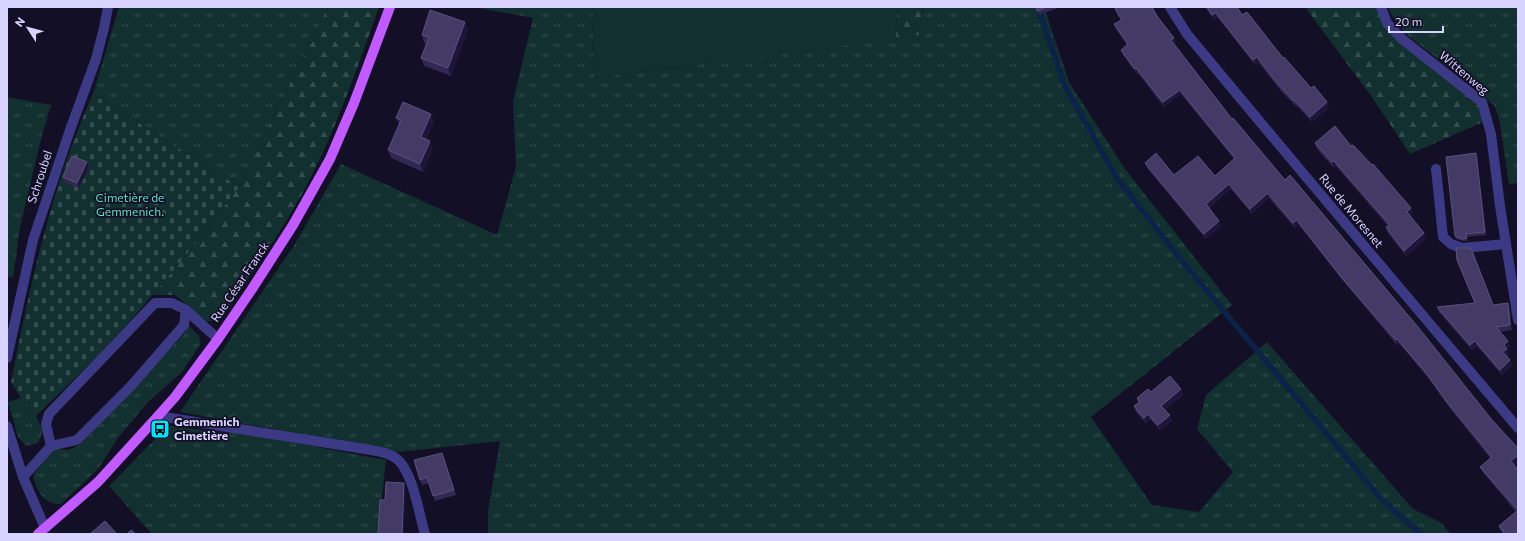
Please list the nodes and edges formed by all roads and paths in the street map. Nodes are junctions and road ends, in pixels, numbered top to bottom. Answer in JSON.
{"nodes":[{"id":1,"x":108,"y":7,"type":"edge"},
{"id":2,"x":390,"y":7,"type":"edge"},
{"id":3,"x":1170,"y":7,"type":"edge"},
{"id":4,"x":1381,"y":7,"type":"edge"},
{"id":5,"x":1436,"y":169,"type":"dead end"},
{"id":6,"x":1506,"y":244,"type":"junction"},
{"id":7,"x":186,"y":310,"type":"junction"},
{"id":8,"x":1518,"y":320,"type":"edge"},
{"id":9,"x":218,"y":339,"type":"junction"},
{"id":10,"x":7,"y":358,"type":"edge"},
{"id":11,"x":158,"y":416,"type":"junction"},
{"id":12,"x":7,"y":427,"type":"edge"},
{"id":13,"x":1518,"y":428,"type":"edge"},
{"id":14,"x":51,"y":446,"type":"junction"},
{"id":15,"x":23,"y":477,"type":"junction"},
{"id":16,"x":41,"y":531,"type":"edge"},
{"id":17,"x":425,"y":534,"type":"edge"}],
"edges":[{"from":1,"to":10,"type":"street","name":"Schroubel"},
{"from":2,"to":9,"type":"main road","name":"Rue César Franck"},
{"from":3,"to":13,"type":"street","name":"Rue de Moresnet"},
{"from":4,"to":6,"type":"street","name":"Wittenweg"},
{"from":5,"to":6,"type":"street"},
{"from":6,"to":8,"type":"street","name":"Wittenweg"},
{"from":7,"to":9,"type":"street"},
{"from":7,"to":14,"type":"street"},
{"from":7,"to":14,"type":"street"},
{"from":9,"to":11,"type":"main road","name":"Rue César Franck"},
{"from":11,"to":16,"type":"main road","name":"Rue César Franck"},
{"from":11,"to":17,"type":"street"},
{"from":12,"to":15,"type":"street"},
{"from":14,"to":15,"type":"street"},
{"from":15,"to":16,"type":"street"}]}
